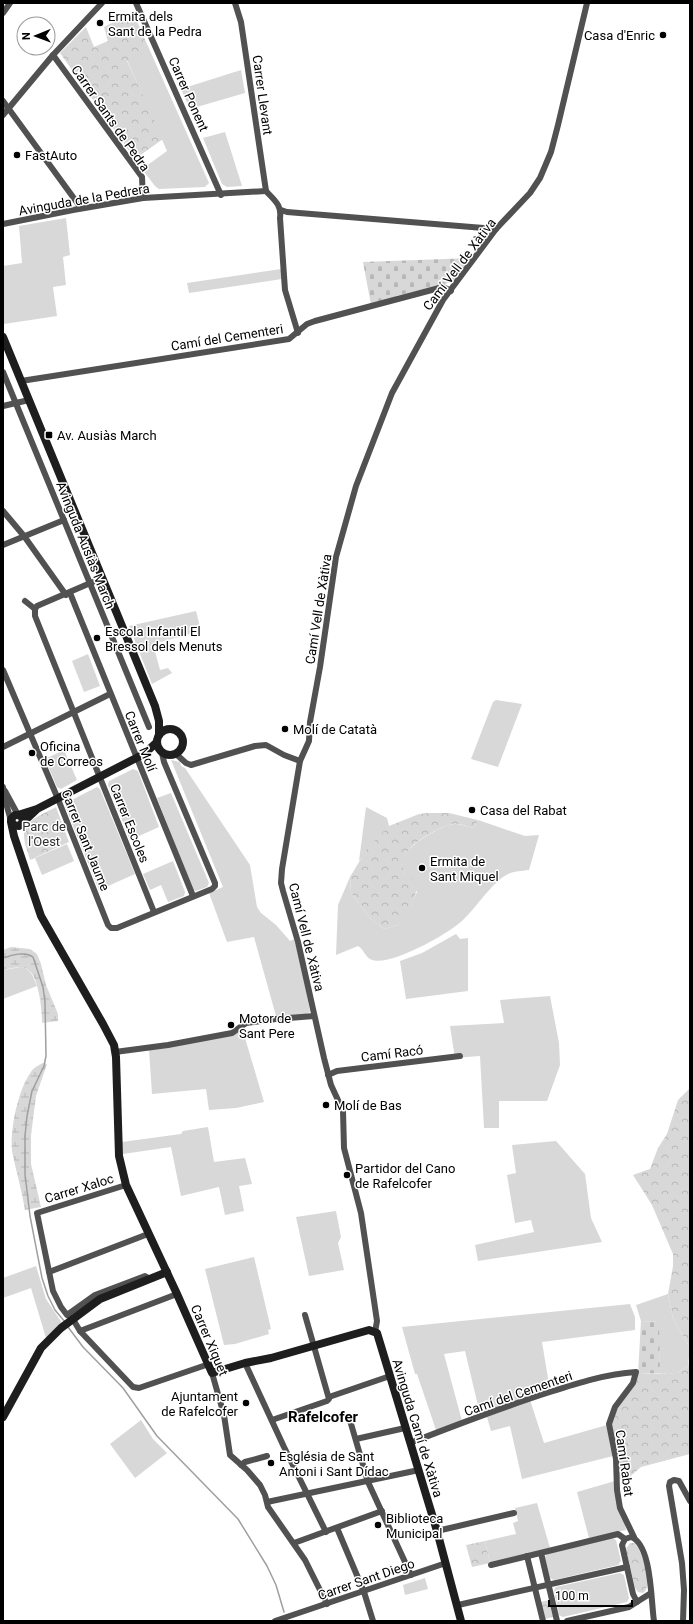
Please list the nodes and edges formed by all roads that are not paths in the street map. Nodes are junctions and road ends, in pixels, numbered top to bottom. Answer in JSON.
{"nodes":[{"id":1,"x":10,"y":3,"type":"edge"},
{"id":2,"x":102,"y":3,"type":"edge"},
{"id":3,"x":136,"y":3,"type":"edge"},
{"id":4,"x":236,"y":3,"type":"edge"},
{"id":5,"x":587,"y":3,"type":"edge"},
{"id":6,"x":3,"y":13,"type":"edge"},
{"id":7,"x":56,"y":52,"type":"edge"},
{"id":8,"x":52,"y":56,"type":"edge"},
{"id":9,"x":54,"y":56,"type":"edge"},
{"id":10,"x":3,"y":102,"type":"edge"},
{"id":11,"x":8,"y":108,"type":"junction"},
{"id":12,"x":3,"y":115,"type":"edge"},
{"id":13,"x":266,"y":191,"type":"junction"},
{"id":14,"x":221,"y":195,"type":"junction"},
{"id":15,"x":143,"y":198,"type":"junction"},
{"id":16,"x":81,"y":208,"type":"junction"},
{"id":17,"x":281,"y":210,"type":"junction"},
{"id":18,"x":3,"y":224,"type":"edge"},
{"id":19,"x":496,"y":229,"type":"junction"},
{"id":20,"x":451,"y":291,"type":"junction"},
{"id":21,"x":298,"y":333,"type":"junction"},
{"id":22,"x":3,"y":337,"type":"edge"},
{"id":23,"x":3,"y":372,"type":"edge"},
{"id":24,"x":21,"y":381,"type":"junction"},
{"id":25,"x":29,"y":400,"type":"junction"},
{"id":26,"x":15,"y":404,"type":"junction"},
{"id":27,"x":3,"y":406,"type":"edge"},
{"id":28,"x":3,"y":512,"type":"edge"},
{"id":29,"x":64,"y":520,"type":"junction"},
{"id":30,"x":24,"y":536,"type":"junction"},
{"id":31,"x":3,"y":545,"type":"edge"},
{"id":32,"x":102,"y":578,"type":"junction"},
{"id":33,"x":90,"y":584,"type":"junction"},
{"id":34,"x":68,"y":594,"type":"junction"},
{"id":35,"x":25,"y":601,"type":"dead end"},
{"id":36,"x":35,"y":609,"type":"junction"},
{"id":37,"x":3,"y":670,"type":"edge"},
{"id":38,"x":110,"y":694,"type":"junction"},
{"id":39,"x":155,"y":706,"type":"junction"},
{"id":40,"x":73,"y":712,"type":"junction"},
{"id":41,"x":149,"y":727,"type":"dead end"},
{"id":42,"x":168,"y":728,"type":"junction"},
{"id":43,"x":30,"y":734,"type":"junction"},
{"id":44,"x":159,"y":734,"type":"junction"},
{"id":45,"x":156,"y":742,"type":"junction"},
{"id":46,"x":3,"y":748,"type":"edge"},
{"id":47,"x":161,"y":753,"type":"junction"},
{"id":48,"x":176,"y":754,"type":"junction"},
{"id":49,"x":140,"y":756,"type":"junction"},
{"id":50,"x":300,"y":761,"type":"junction"},
{"id":51,"x":100,"y":777,"type":"junction"},
{"id":52,"x":3,"y":787,"type":"edge"},
{"id":53,"x":58,"y":799,"type":"junction"},
{"id":54,"x":37,"y":809,"type":"junction"},
{"id":55,"x":18,"y":815,"type":"junction"},
{"id":56,"x":11,"y":821,"type":"junction"},
{"id":57,"x":22,"y":824,"type":"junction"},
{"id":58,"x":26,"y":868,"type":"junction"},
{"id":59,"x":193,"y":896,"type":"junction"},
{"id":60,"x":154,"y":912,"type":"junction"},
{"id":61,"x":314,"y":1016,"type":"junction"},
{"id":62,"x":115,"y":1052,"type":"junction"},
{"id":63,"x":460,"y":1056,"type":"dead end"},
{"id":64,"x":328,"y":1075,"type":"junction"},
{"id":65,"x":126,"y":1186,"type":"junction"},
{"id":66,"x":148,"y":1234,"type":"junction"},
{"id":67,"x":368,"y":1265,"type":"joint"},
{"id":68,"x":49,"y":1272,"type":"junction"},
{"id":69,"x":167,"y":1272,"type":"junction"},
{"id":70,"x":177,"y":1294,"type":"junction"},
{"id":71,"x":305,"y":1315,"type":"dead end"},
{"id":72,"x":67,"y":1321,"type":"junction"},
{"id":73,"x":80,"y":1331,"type":"junction"},
{"id":74,"x":375,"y":1332,"type":"junction"},
{"id":75,"x":314,"y":1346,"type":"junction"},
{"id":76,"x":245,"y":1363,"type":"junction"},
{"id":77,"x":209,"y":1364,"type":"junction"},
{"id":78,"x":636,"y":1372,"type":"joint"},
{"id":79,"x":212,"y":1373,"type":"junction"},
{"id":80,"x":390,"y":1376,"type":"junction"},
{"id":81,"x":328,"y":1394,"type":"junction"},
{"id":82,"x":3,"y":1417,"type":"edge"},
{"id":83,"x":349,"y":1417,"type":"dead end"},
{"id":84,"x":272,"y":1420,"type":"junction"},
{"id":85,"x":405,"y":1428,"type":"junction"},
{"id":86,"x":356,"y":1439,"type":"junction"},
{"id":87,"x":410,"y":1443,"type":"junction"},
{"id":88,"x":267,"y":1456,"type":"dead end"},
{"id":89,"x":241,"y":1465,"type":"junction"},
{"id":90,"x":419,"y":1470,"type":"junction"},
{"id":91,"x":368,"y":1480,"type":"junction"},
{"id":92,"x":306,"y":1493,"type":"junction"},
{"id":93,"x":690,"y":1501,"type":"edge"},
{"id":94,"x":267,"y":1502,"type":"junction"},
{"id":95,"x":382,"y":1511,"type":"junction"},
{"id":96,"x":514,"y":1513,"type":"dead end"},
{"id":97,"x":337,"y":1528,"type":"junction"},
{"id":98,"x":437,"y":1531,"type":"junction"},
{"id":99,"x":326,"y":1532,"type":"junction"},
{"id":100,"x":634,"y":1537,"type":"junction"},
{"id":101,"x":625,"y":1539,"type":"junction"},
{"id":102,"x":294,"y":1543,"type":"junction"},
{"id":103,"x":541,"y":1553,"type":"junction"},
{"id":104,"x":527,"y":1556,"type":"junction"},
{"id":105,"x":446,"y":1563,"type":"junction"},
{"id":106,"x":490,"y":1565,"type":"dead end"},
{"id":107,"x":627,"y":1567,"type":"junction"},
{"id":108,"x":411,"y":1576,"type":"junction"},
{"id":109,"x":548,"y":1585,"type":"junction"},
{"id":110,"x":535,"y":1588,"type":"junction"},
{"id":111,"x":364,"y":1592,"type":"junction"},
{"id":112,"x":651,"y":1593,"type":"junction"},
{"id":113,"x":637,"y":1602,"type":"junction"},
{"id":114,"x":327,"y":1604,"type":"junction"},
{"id":115,"x":458,"y":1605,"type":"junction"},
{"id":116,"x":279,"y":1620,"type":"edge"},
{"id":117,"x":653,"y":1620,"type":"edge"},
{"id":118,"x":372,"y":1621,"type":"edge"},
{"id":119,"x":461,"y":1621,"type":"edge"},
{"id":120,"x":543,"y":1621,"type":"edge"},
{"id":121,"x":557,"y":1621,"type":"edge"},
{"id":122,"x":567,"y":1621,"type":"edge"},
{"id":123,"x":683,"y":1621,"type":"edge"}],
"edges":[{"from":1,"to":6,"type":"street"},
{"from":2,"to":7,"type":"street"},
{"from":3,"to":14,"type":"street","name":"Carrer Ponent"},
{"from":4,"to":13,"type":"street","name":"Carrer Llevant"},
{"from":5,"to":19,"type":"street","name":"Camí Vell de Xàtiva"},
{"from":8,"to":11,"type":"street"},
{"from":9,"to":15,"type":"street","name":"Carrer Sants de Pedra"},
{"from":10,"to":11,"type":"street"},
{"from":11,"to":12,"type":"street"},
{"from":11,"to":16,"type":"street"},
{"from":13,"to":14,"type":"street","name":"Avinguda de la Pedrera"},
{"from":13,"to":17,"type":"street"},
{"from":14,"to":15,"type":"street","name":"Avinguda de la Pedrera"},
{"from":15,"to":16,"type":"street","name":"Avinguda de la Pedrera"},
{"from":16,"to":18,"type":"street","name":"Avinguda de la Pedrera"},
{"from":17,"to":19,"type":"street"},
{"from":17,"to":21,"type":"street"},
{"from":19,"to":20,"type":"street","name":"Camí Vell de Xàtiva"},
{"from":20,"to":21,"type":"street","name":"Camí del Cementeri"},
{"from":20,"to":50,"type":"street","name":"Camí Vell de Xàtiva"},
{"from":21,"to":24,"type":"street","name":"Camí del Cementeri"},
{"from":22,"to":24,"type":"street"},
{"from":23,"to":26,"type":"street","name":"Avinguda Ausiàs March"},
{"from":24,"to":25,"type":"street"},
{"from":25,"to":26,"type":"street"},
{"from":25,"to":32,"type":"street"},
{"from":26,"to":27,"type":"street"},
{"from":26,"to":29,"type":"street","name":"Avinguda Ausiàs March"},
{"from":28,"to":30,"type":"street","name":"Carrer Molí"},
{"from":29,"to":30,"type":"street"},
{"from":29,"to":33,"type":"street","name":"Avinguda Ausiàs March"},
{"from":30,"to":31,"type":"street"},
{"from":30,"to":34,"type":"street","name":"Carrer Molí"},
{"from":32,"to":33,"type":"street"},
{"from":32,"to":39,"type":"street"},
{"from":33,"to":34,"type":"street"},
{"from":33,"to":41,"type":"street","name":"Avinguda Ausiàs March"},
{"from":34,"to":36,"type":"street"},
{"from":34,"to":38,"type":"street","name":"Carrer Molí"},
{"from":35,"to":36,"type":"street"},
{"from":36,"to":40,"type":"street","name":"Carrer Escoles"},
{"from":37,"to":43,"type":"street","name":"Carrer Sant Jaume"},
{"from":38,"to":40,"type":"street"},
{"from":38,"to":49,"type":"street","name":"Carrer Molí"},
{"from":39,"to":42,"type":"street"},
{"from":39,"to":44,"type":"street"},
{"from":40,"to":43,"type":"street"},
{"from":40,"to":51,"type":"street","name":"Carrer Escoles"},
{"from":42,"to":44,"type":"street"},
{"from":42,"to":48,"type":"street"},
{"from":43,"to":46,"type":"street"},
{"from":43,"to":53,"type":"street","name":"Carrer Sant Jaume"},
{"from":44,"to":45,"type":"street"},
{"from":45,"to":47,"type":"street"},
{"from":45,"to":49,"type":"street"},
{"from":47,"to":48,"type":"street"},
{"from":47,"to":49,"type":"street"},
{"from":47,"to":59,"type":"street"},
{"from":48,"to":50,"type":"street"},
{"from":49,"to":51,"type":"street"},
{"from":49,"to":59,"type":"street","name":"Carrer Molí"},
{"from":50,"to":61,"type":"street","name":"Camí Vell de Xàtiva"},
{"from":51,"to":53,"type":"street"},
{"from":51,"to":60,"type":"street","name":"Carrer Escoles"},
{"from":52,"to":55,"type":"street"},
{"from":52,"to":56,"type":"street"},
{"from":53,"to":54,"type":"street"},
{"from":53,"to":60,"type":"street","name":"Carrer Sant Jaume"},
{"from":54,"to":55,"type":"street"},
{"from":54,"to":57,"type":"street"},
{"from":55,"to":56,"type":"street"},
{"from":55,"to":57,"type":"street"},
{"from":56,"to":57,"type":"street"},
{"from":56,"to":58,"type":"street"},
{"from":57,"to":58,"type":"street"},
{"from":58,"to":62,"type":"street","name":"Carrer Xiquet"},
{"from":59,"to":60,"type":"street"},
{"from":61,"to":62,"type":"street"},
{"from":61,"to":64,"type":"street","name":"Camí Vell de Xàtiva"},
{"from":62,"to":65,"type":"street","name":"Carrer Xiquet"},
{"from":63,"to":64,"type":"street","name":"Camí Racó"},
{"from":64,"to":67,"type":"street","name":"Camí Vell de Xàtiva"},
{"from":65,"to":66,"type":"street","name":"Carrer Xiquet"},
{"from":65,"to":68,"type":"street","name":"Carrer Xaloc"},
{"from":66,"to":68,"type":"street"},
{"from":66,"to":69,"type":"street","name":"Carrer Xiquet"},
{"from":67,"to":74,"type":"street","name":"Avinguda Camí de Xàtiva"},
{"from":68,"to":72,"type":"street"},
{"from":69,"to":70,"type":"street","name":"Carrer Xiquet"},
{"from":69,"to":72,"type":"street"},
{"from":70,"to":73,"type":"street"},
{"from":70,"to":77,"type":"street","name":"Carrer Xiquet"},
{"from":71,"to":75,"type":"street"},
{"from":72,"to":73,"type":"street"},
{"from":72,"to":82,"type":"street"},
{"from":73,"to":77,"type":"street"},
{"from":74,"to":75,"type":"street"},
{"from":74,"to":80,"type":"street","name":"Avinguda Camí de Xàtiva"},
{"from":75,"to":76,"type":"street"},
{"from":75,"to":81,"type":"street"},
{"from":76,"to":79,"type":"street"},
{"from":76,"to":84,"type":"street"},
{"from":77,"to":79,"type":"street","name":"Carrer Xiquet"},
{"from":78,"to":87,"type":"street","name":"Camí del Cementeri"},
{"from":78,"to":100,"type":"street","name":"Camí Rabat"},
{"from":79,"to":89,"type":"street","name":"Carrer Xiquet"},
{"from":80,"to":81,"type":"street"},
{"from":80,"to":85,"type":"street","name":"Avinguda Camí de Xàtiva"},
{"from":81,"to":84,"type":"street"},
{"from":83,"to":86,"type":"street"},
{"from":84,"to":92,"type":"street"},
{"from":85,"to":86,"type":"street"},
{"from":85,"to":87,"type":"street","name":"Avinguda Camí de Xàtiva"},
{"from":86,"to":91,"type":"street"},
{"from":87,"to":90,"type":"street","name":"Avinguda Camí de Xàtiva"},
{"from":88,"to":89,"type":"street"},
{"from":89,"to":94,"type":"street","name":"Carrer Xiquet"},
{"from":90,"to":91,"type":"street"},
{"from":90,"to":98,"type":"street","name":"Avinguda Camí de Xàtiva"},
{"from":91,"to":92,"type":"street"},
{"from":91,"to":95,"type":"street"},
{"from":92,"to":94,"type":"street"},
{"from":92,"to":99,"type":"street"},
{"from":93,"to":123,"type":"street"},
{"from":94,"to":102,"type":"street","name":"Carrer Xiquet"},
{"from":95,"to":97,"type":"street"},
{"from":95,"to":108,"type":"street"},
{"from":96,"to":98,"type":"street"},
{"from":97,"to":99,"type":"street"},
{"from":97,"to":111,"type":"street"},
{"from":98,"to":105,"type":"street","name":"Avinguda Camí de Xàtiva"},
{"from":99,"to":102,"type":"street"},
{"from":100,"to":101,"type":"street"},
{"from":100,"to":112,"type":"street","name":"Camí Rabat"},
{"from":101,"to":103,"type":"street"},
{"from":101,"to":107,"type":"street"},
{"from":102,"to":114,"type":"street","name":"Carrer Xiquet"},
{"from":103,"to":104,"type":"street"},
{"from":103,"to":109,"type":"street"},
{"from":104,"to":106,"type":"street"},
{"from":104,"to":110,"type":"street"},
{"from":105,"to":108,"type":"street","name":"Carrer Sant Diego"},
{"from":105,"to":115,"type":"street","name":"Avinguda Camí de Xàtiva"},
{"from":107,"to":109,"type":"street"},
{"from":107,"to":113,"type":"street"},
{"from":108,"to":111,"type":"street","name":"Carrer Sant Diego"},
{"from":109,"to":110,"type":"street"},
{"from":109,"to":121,"type":"street"},
{"from":110,"to":115,"type":"street"},
{"from":110,"to":120,"type":"street"},
{"from":111,"to":114,"type":"street","name":"Carrer Sant Diego"},
{"from":111,"to":118,"type":"street"},
{"from":112,"to":113,"type":"street"},
{"from":112,"to":117,"type":"street","name":"Camí Rabat"},
{"from":113,"to":122,"type":"street"},
{"from":114,"to":116,"type":"street","name":"Carrer Sant Diego"},
{"from":115,"to":119,"type":"street","name":"Avinguda Camí de Xàtiva"}]}
